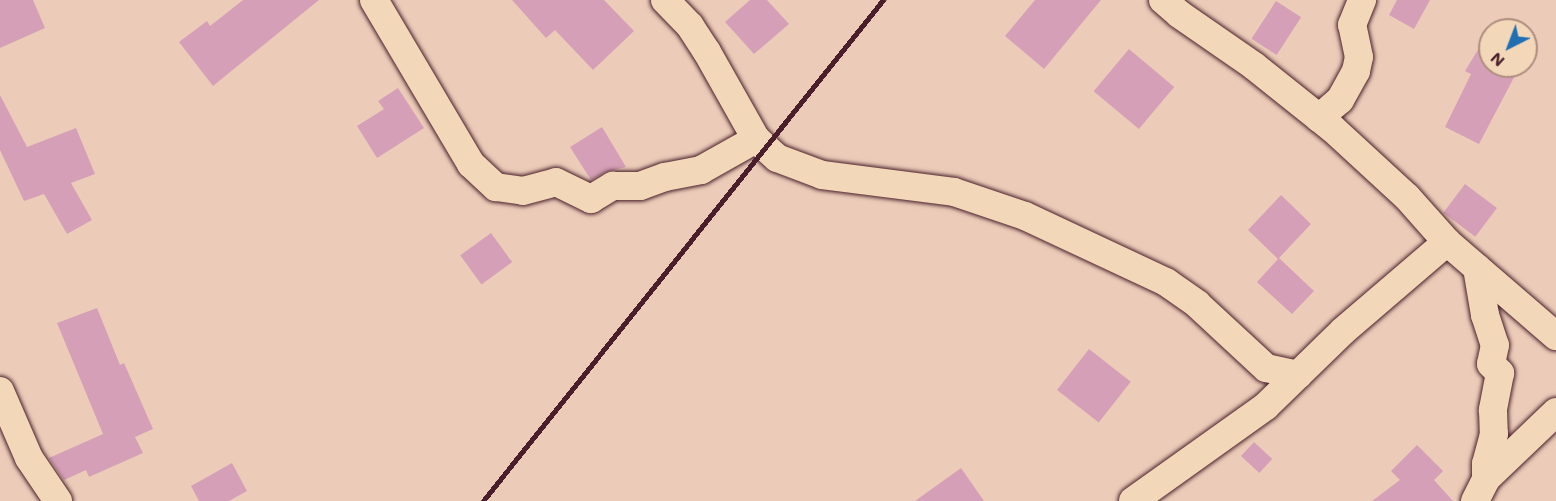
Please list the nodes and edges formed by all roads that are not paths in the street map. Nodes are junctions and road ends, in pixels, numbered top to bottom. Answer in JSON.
{"nodes":[{"id":1,"x":374,"y":0,"type":"edge"},
{"id":2,"x":665,"y":0,"type":"edge"},
{"id":3,"x":1163,"y":0,"type":"edge"},
{"id":4,"x":1362,"y":0,"type":"edge"},
{"id":5,"x":1319,"y":118,"type":"junction"},
{"id":6,"x":756,"y":139,"type":"junction"},
{"id":7,"x":1447,"y":242,"type":"junction"},
{"id":8,"x":1477,"y":268,"type":"junction"},
{"id":9,"x":1554,"y":328,"type":"edge"},
{"id":10,"x":1298,"y":375,"type":"junction"},
{"id":11,"x":0,"y":391,"type":"edge"},
{"id":12,"x":1556,"y":412,"type":"edge"},
{"id":13,"x":1480,"y":490,"type":"edge"},
{"id":14,"x":58,"y":501,"type":"edge"},
{"id":15,"x":1133,"y":501,"type":"edge"}],
"edges":[{"from":1,"to":6,"type":"street"},
{"from":2,"to":6,"type":"street"},
{"from":3,"to":5,"type":"street"},
{"from":4,"to":5,"type":"street"},
{"from":5,"to":7,"type":"street"},
{"from":6,"to":10,"type":"street"},
{"from":7,"to":8,"type":"street"},
{"from":7,"to":10,"type":"street"},
{"from":8,"to":9,"type":"street"},
{"from":8,"to":13,"type":"street"},
{"from":10,"to":15,"type":"street"},
{"from":11,"to":14,"type":"street"},
{"from":12,"to":13,"type":"street"}]}
